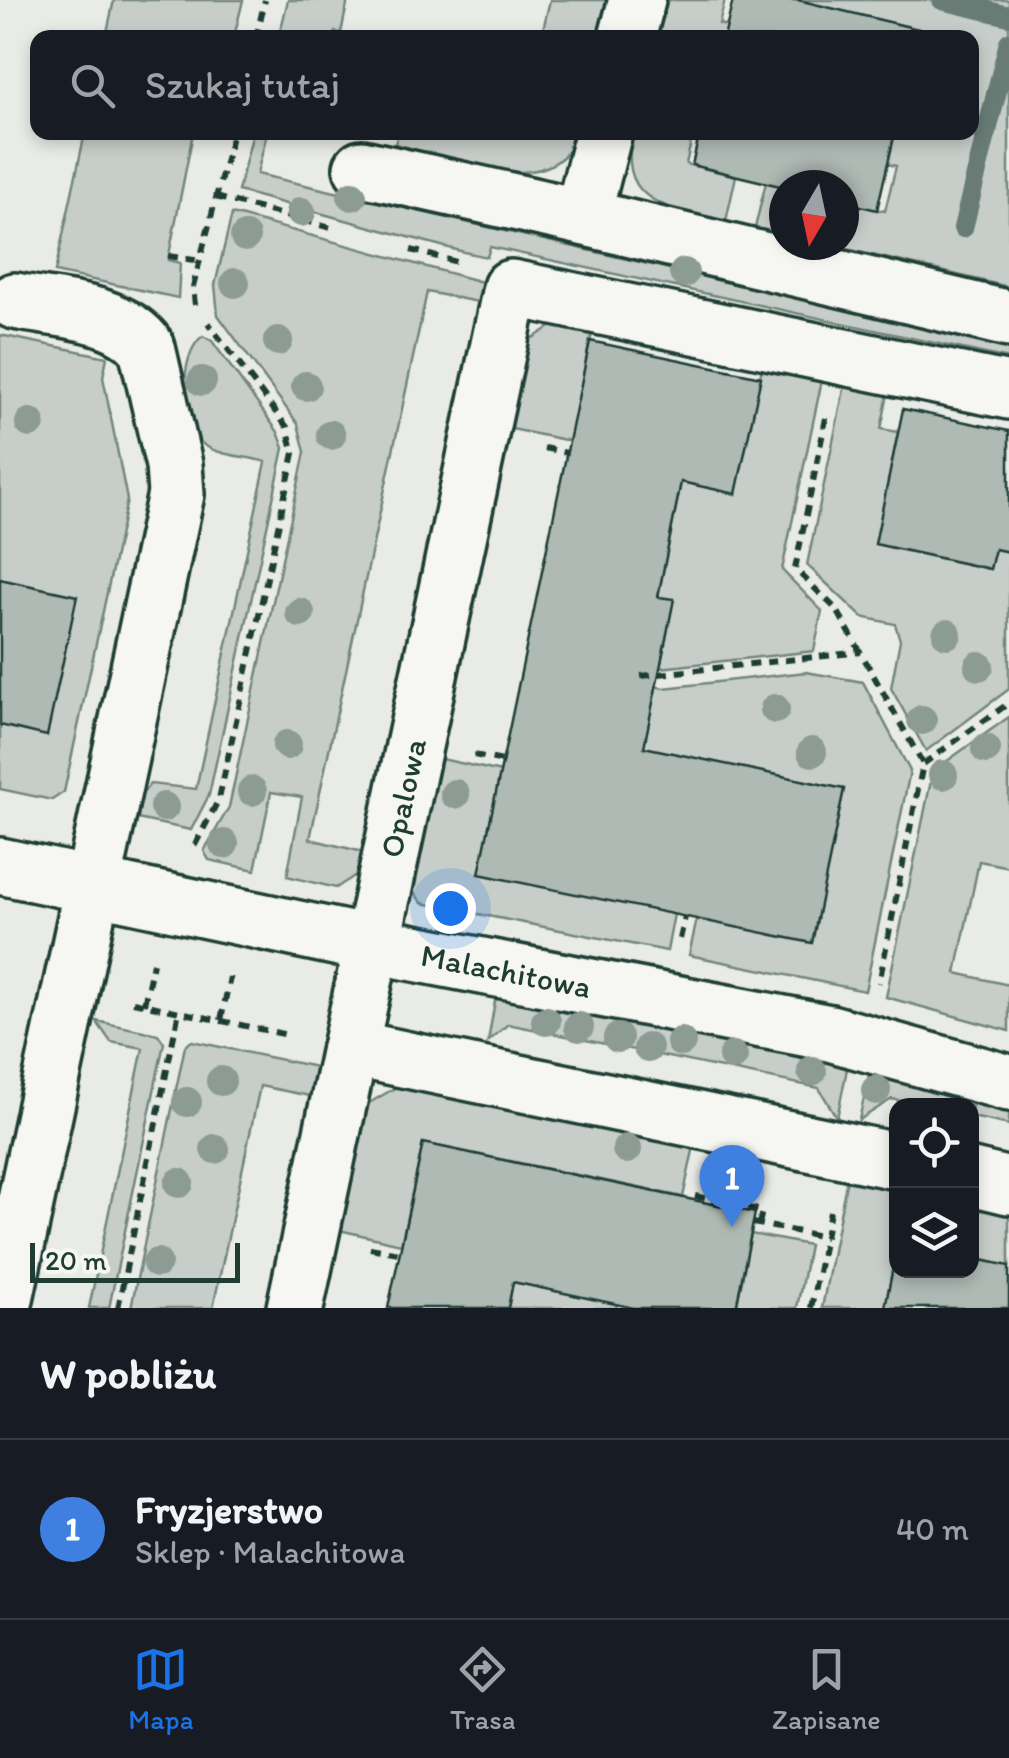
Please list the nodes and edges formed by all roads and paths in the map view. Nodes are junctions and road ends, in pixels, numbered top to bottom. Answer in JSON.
{"nodes":[{"id":1,"x":266,"y":0,"type":"edge"},
{"id":2,"x":637,"y":0,"type":"edge"},
{"id":3,"x":258,"y":30,"type":"edge"},
{"id":4,"x":629,"y":30,"type":"edge"},
{"id":5,"x":602,"y":140,"type":"edge"},
{"id":6,"x":362,"y":168,"type":"dead end"},
{"id":7,"x":582,"y":217,"type":"junction"},
{"id":8,"x":168,"y":256,"type":"dead end"},
{"id":9,"x":200,"y":261,"type":"dead end"},
{"id":10,"x":15,"y":302,"type":"dead end"},
{"id":11,"x":1009,"y":319,"type":"edge"},
{"id":12,"x":838,"y":356,"type":"junction"},
{"id":13,"x":1009,"y":391,"type":"edge"},
{"id":14,"x":860,"y":652,"type":"junction"},
{"id":15,"x":641,"y":676,"type":"dead end"},
{"id":16,"x":1009,"y":704,"type":"edge"},
{"id":17,"x":924,"y":764,"type":"junction"},
{"id":18,"x":0,"y":866,"type":"edge"},
{"id":19,"x":96,"y":887,"type":"junction"},
{"id":20,"x":373,"y":945,"type":"junction"},
{"id":21,"x":125,"y":1001,"type":"dead end"},
{"id":22,"x":875,"y":1001,"type":"dead end"},
{"id":23,"x":179,"y":1011,"type":"junction"},
{"id":24,"x":350,"y":1048,"type":"junction"},
{"id":25,"x":1009,"y":1083,"type":"edge"},
{"id":26,"x":889,"y":1160,"type":"edge"},
{"id":27,"x":979,"y":1180,"type":"edge"},
{"id":28,"x":1009,"y":1186,"type":"edge"},
{"id":29,"x":694,"y":1196,"type":"dead end"},
{"id":30,"x":831,"y":1205,"type":"dead end"},
{"id":31,"x":825,"y":1237,"type":"junction"},
{"id":32,"x":3,"y":1308,"type":"edge"},
{"id":33,"x":118,"y":1308,"type":"edge"},
{"id":34,"x":295,"y":1308,"type":"edge"},
{"id":35,"x":810,"y":1308,"type":"edge"}],
"edges":[{"from":1,"to":3,"type":"path"},
{"from":2,"to":4,"type":"street"},
{"from":5,"to":7,"type":"street"},
{"from":6,"to":7,"type":"street"},
{"from":7,"to":11,"type":"street"},
{"from":8,"to":9,"type":"path"},
{"from":10,"to":19,"type":"street"},
{"from":12,"to":13,"type":"street"},
{"from":12,"to":14,"type":"path"},
{"from":12,"to":20,"type":"street","name":"Opalowa"},
{"from":14,"to":15,"type":"path"},
{"from":14,"to":17,"type":"path"},
{"from":16,"to":17,"type":"path"},
{"from":17,"to":22,"type":"path"},
{"from":18,"to":19,"type":"street","name":"Malachitowa"},
{"from":19,"to":20,"type":"street","name":"Malachitowa"},
{"from":19,"to":32,"type":"street"},
{"from":20,"to":24,"type":"street","name":"Opalowa"},
{"from":20,"to":25,"type":"street","name":"Malachitowa"},
{"from":21,"to":23,"type":"path"},
{"from":23,"to":24,"type":"path"},
{"from":23,"to":33,"type":"path"},
{"from":24,"to":26,"type":"street"},
{"from":24,"to":34,"type":"street","name":"Opalowa"},
{"from":27,"to":28,"type":"street"},
{"from":29,"to":31,"type":"path"},
{"from":30,"to":31,"type":"path"},
{"from":31,"to":35,"type":"path"}]}
